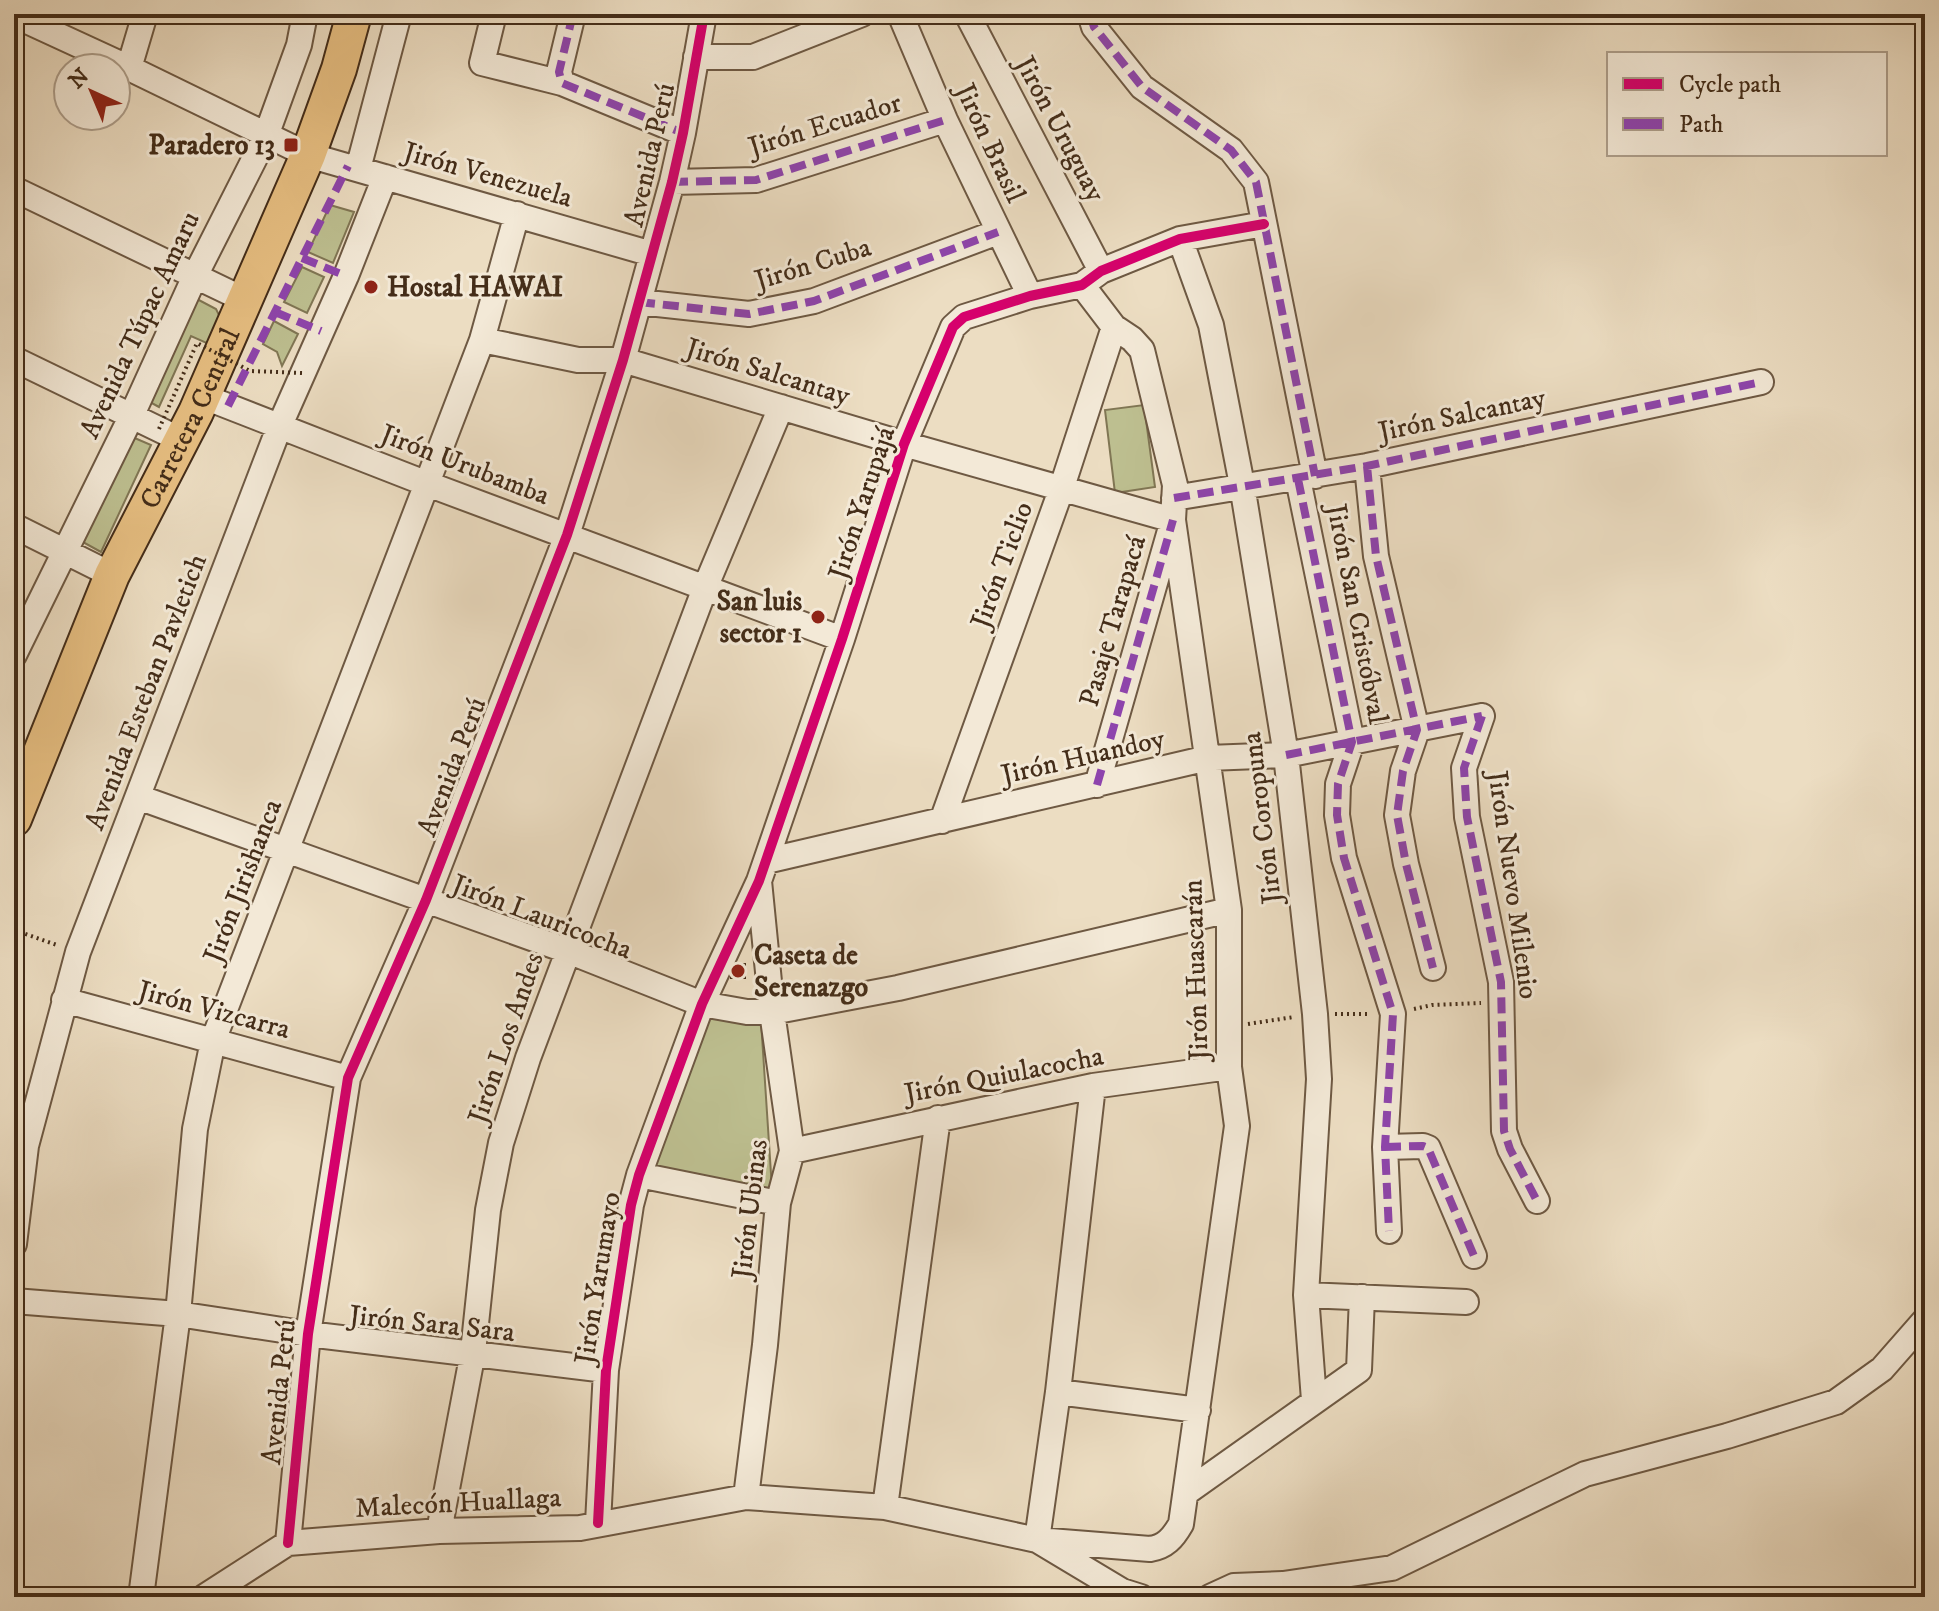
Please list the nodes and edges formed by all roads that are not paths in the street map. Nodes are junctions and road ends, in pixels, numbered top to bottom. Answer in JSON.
{"nodes":[{"id":1,"x":145,"y":14,"type":"edge"},
{"id":2,"x":305,"y":14,"type":"edge"},
{"id":3,"x":354,"y":14,"type":"edge"},
{"id":4,"x":399,"y":14,"type":"edge"},
{"id":5,"x":494,"y":14,"type":"edge"},
{"id":6,"x":573,"y":14,"type":"edge"},
{"id":7,"x":704,"y":14,"type":"edge"},
{"id":8,"x":862,"y":14,"type":"edge"},
{"id":9,"x":900,"y":14,"type":"edge"},
{"id":10,"x":967,"y":14,"type":"edge"},
{"id":11,"x":1090,"y":14,"type":"edge"},
{"id":12,"x":14,"y":15,"type":"edge"},
{"id":13,"x":94,"y":52,"type":"edge"},
{"id":14,"x":696,"y":57,"type":"junction"},
{"id":15,"x":132,"y":58,"type":"edge"},
{"id":16,"x":132,"y":69,"type":"edge"},
{"id":17,"x":562,"y":83,"type":"junction"},
{"id":18,"x":945,"y":120,"type":"junction"},
{"id":19,"x":683,"y":133,"type":"junction"},
{"id":20,"x":266,"y":136,"type":"junction"},
{"id":21,"x":308,"y":155,"type":"junction"},
{"id":22,"x":358,"y":169,"type":"junction"},
{"id":23,"x":385,"y":177,"type":"junction"},
{"id":24,"x":672,"y":182,"type":"junction"},
{"id":25,"x":14,"y":189,"type":"edge"},
{"id":26,"x":517,"y":214,"type":"junction"},
{"id":27,"x":1264,"y":224,"type":"junction"},
{"id":28,"x":998,"y":232,"type":"junction"},
{"id":29,"x":1180,"y":239,"type":"junction"},
{"id":30,"x":652,"y":254,"type":"junction"},
{"id":31,"x":195,"y":276,"type":"junction"},
{"id":32,"x":1091,"y":278,"type":"junction"},
{"id":33,"x":1030,"y":296,"type":"junction"},
{"id":34,"x":245,"y":300,"type":"junction"},
{"id":35,"x":639,"y":302,"type":"junction"},
{"id":36,"x":1114,"y":327,"type":"junction"},
{"id":37,"x":482,"y":340,"type":"junction"},
{"id":38,"x":14,"y":359,"type":"edge"},
{"id":39,"x":623,"y":360,"type":"junction"},
{"id":40,"x":1761,"y":382,"type":"dead end"},
{"id":41,"x":202,"y":396,"type":"junction"},
{"id":42,"x":781,"y":407,"type":"junction"},
{"id":43,"x":131,"y":417,"type":"junction"},
{"id":44,"x":280,"y":425,"type":"junction"},
{"id":45,"x":170,"y":434,"type":"junction"},
{"id":46,"x":904,"y":444,"type":"junction"},
{"id":47,"x":1367,"y":466,"type":"junction"},
{"id":48,"x":1306,"y":477,"type":"junction"},
{"id":49,"x":425,"y":483,"type":"junction"},
{"id":50,"x":1242,"y":485,"type":"junction"},
{"id":51,"x":1061,"y":490,"type":"junction"},
{"id":52,"x":1173,"y":509,"type":"junction"},
{"id":53,"x":14,"y":526,"type":"edge"},
{"id":54,"x":567,"y":535,"type":"junction"},
{"id":55,"x":63,"y":551,"type":"junction"},
{"id":56,"x":112,"y":575,"type":"junction"},
{"id":57,"x":705,"y":588,"type":"junction"},
{"id":58,"x":842,"y":639,"type":"junction"},
{"id":59,"x":14,"y":655,"type":"edge"},
{"id":60,"x":1482,"y":716,"type":"joint"},
{"id":61,"x":1417,"y":730,"type":"junction"},
{"id":62,"x":1352,"y":742,"type":"junction"},
{"id":63,"x":1286,"y":755,"type":"junction"},
{"id":64,"x":1208,"y":758,"type":"junction"},
{"id":65,"x":1097,"y":785,"type":"junction"},
{"id":66,"x":138,"y":797,"type":"junction"},
{"id":67,"x":14,"y":819,"type":"edge"},
{"id":68,"x":942,"y":821,"type":"junction"},
{"id":69,"x":287,"y":850,"type":"junction"},
{"id":70,"x":762,"y":871,"type":"junction"},
{"id":71,"x":426,"y":900,"type":"junction"},
{"id":72,"x":1229,"y":910,"type":"junction"},
{"id":73,"x":568,"y":951,"type":"junction"},
{"id":74,"x":1433,"y":968,"type":"dead end"},
{"id":75,"x":64,"y":1000,"type":"junction"},
{"id":76,"x":702,"y":1004,"type":"junction"},
{"id":77,"x":772,"y":1012,"type":"junction"},
{"id":78,"x":213,"y":1041,"type":"junction"},
{"id":79,"x":1229,"y":1067,"type":"junction"},
{"id":80,"x":348,"y":1078,"type":"junction"},
{"id":81,"x":1093,"y":1086,"type":"junction"},
{"id":82,"x":938,"y":1118,"type":"junction"},
{"id":83,"x":1385,"y":1147,"type":"junction"},
{"id":84,"x":792,"y":1151,"type":"junction"},
{"id":85,"x":639,"y":1175,"type":"junction"},
{"id":86,"x":1537,"y":1201,"type":"dead end"},
{"id":87,"x":778,"y":1203,"type":"junction"},
{"id":88,"x":1389,"y":1231,"type":"dead end"},
{"id":89,"x":14,"y":1244,"type":"edge"},
{"id":90,"x":1474,"y":1256,"type":"dead end"},
{"id":91,"x":1306,"y":1295,"type":"junction"},
{"id":92,"x":1362,"y":1297,"type":"junction"},
{"id":93,"x":14,"y":1301,"type":"edge"},
{"id":94,"x":1466,"y":1302,"type":"dead end"},
{"id":95,"x":178,"y":1314,"type":"junction"},
{"id":96,"x":1925,"y":1320,"type":"edge"},
{"id":97,"x":308,"y":1334,"type":"junction"},
{"id":98,"x":473,"y":1352,"type":"junction"},
{"id":99,"x":606,"y":1370,"type":"junction"},
{"id":100,"x":1058,"y":1392,"type":"junction"},
{"id":101,"x":1314,"y":1400,"type":"junction"},
{"id":102,"x":1198,"y":1410,"type":"junction"},
{"id":103,"x":1187,"y":1492,"type":"junction"},
{"id":104,"x":746,"y":1497,"type":"junction"},
{"id":105,"x":885,"y":1507,"type":"junction"},
{"id":106,"x":598,"y":1523,"type":"junction"},
{"id":107,"x":439,"y":1531,"type":"junction"},
{"id":108,"x":1037,"y":1540,"type":"junction"},
{"id":109,"x":288,"y":1543,"type":"junction"},
{"id":110,"x":141,"y":1597,"type":"edge"},
{"id":111,"x":204,"y":1597,"type":"edge"},
{"id":112,"x":1141,"y":1597,"type":"edge"},
{"id":113,"x":1210,"y":1597,"type":"edge"}],
"edges":[{"from":1,"to":15,"type":"street"},
{"from":2,"to":20,"type":"street","name":"Avenida Túpac Amaru"},
{"from":3,"to":21,"type":"highway","name":"Carretera Central"},
{"from":4,"to":22,"type":"street"},
{"from":5,"to":17,"type":"street"},
{"from":6,"to":17,"type":"street"},
{"from":7,"to":14,"type":"street","name":"Avenida Perú"},
{"from":8,"to":14,"type":"street"},
{"from":9,"to":18,"type":"street","name":"Jirón Brasil"},
{"from":10,"to":32,"type":"street","name":"Jirón Uruguay"},
{"from":11,"to":27,"type":"street","name":"Jirón San Cristóbval"},
{"from":12,"to":13,"type":"street","name":"Jirón Venezuela"},
{"from":14,"to":19,"type":"street","name":"Avenida Perú"},
{"from":16,"to":20,"type":"street","name":"Jirón Venezuela"},
{"from":17,"to":19,"type":"street"},
{"from":18,"to":24,"type":"street","name":"Jirón Ecuador"},
{"from":18,"to":28,"type":"street","name":"Jirón Brasil"},
{"from":19,"to":24,"type":"street","name":"Avenida Perú"},
{"from":20,"to":21,"type":"street","name":"Jirón Venezuela"},
{"from":20,"to":31,"type":"street","name":"Avenida Túpac Amaru"},
{"from":21,"to":22,"type":"street","name":"Jirón Venezuela"},
{"from":21,"to":34,"type":"highway","name":"Carretera Central"},
{"from":22,"to":23,"type":"street","name":"Jirón Venezuela"},
{"from":23,"to":26,"type":"street","name":"Jirón Venezuela"},
{"from":23,"to":44,"type":"street","name":"Avenida Esteban Pavletich"},
{"from":24,"to":30,"type":"street","name":"Avenida Perú"},
{"from":25,"to":31,"type":"street"},
{"from":26,"to":30,"type":"street","name":"Jirón Venezuela"},
{"from":26,"to":37,"type":"street","name":"Jirón Jirishanca"},
{"from":27,"to":29,"type":"street","name":"Jirón Yarupajá"},
{"from":27,"to":48,"type":"street","name":"Jirón San Cristóbval"},
{"from":28,"to":33,"type":"street","name":"Jirón Brasil"},
{"from":28,"to":35,"type":"street","name":"Jirón Cuba"},
{"from":29,"to":32,"type":"street","name":"Jirón Yarupajá"},
{"from":29,"to":50,"type":"street","name":"Jirón Coropuna"},
{"from":30,"to":35,"type":"street","name":"Avenida Perú"},
{"from":31,"to":34,"type":"street"},
{"from":31,"to":43,"type":"street","name":"Avenida Túpac Amaru"},
{"from":32,"to":33,"type":"street","name":"Jirón Yarupajá"},
{"from":32,"to":36,"type":"street","name":"Jirón Huascarán"},
{"from":33,"to":46,"type":"street","name":"Jirón Yarupajá"},
{"from":34,"to":41,"type":"highway","name":"Carretera Central"},
{"from":35,"to":39,"type":"street","name":"Avenida Perú"},
{"from":36,"to":51,"type":"street","name":"Jirón Ticlio"},
{"from":36,"to":52,"type":"street","name":"Jirón Huascarán"},
{"from":37,"to":39,"type":"street","name":"Jirón Salcantay"},
{"from":37,"to":49,"type":"street","name":"Jirón Jirishanca"},
{"from":38,"to":43,"type":"street"},
{"from":39,"to":42,"type":"street","name":"Jirón Salcantay"},
{"from":39,"to":54,"type":"street","name":"Avenida Perú"},
{"from":40,"to":47,"type":"street","name":"Jirón Salcantay"},
{"from":41,"to":44,"type":"street","name":"Jirón Urubamba"},
{"from":41,"to":45,"type":"highway","name":"Carretera Central"},
{"from":42,"to":46,"type":"street","name":"Jirón Salcantay"},
{"from":42,"to":57,"type":"street","name":"Jirón Los Andes"},
{"from":43,"to":45,"type":"street"},
{"from":43,"to":55,"type":"street","name":"Avenida Túpac Amaru"},
{"from":44,"to":49,"type":"street","name":"Jirón Urubamba"},
{"from":44,"to":66,"type":"street","name":"Avenida Esteban Pavletich"},
{"from":45,"to":56,"type":"highway","name":"Carretera Central"},
{"from":46,"to":51,"type":"street","name":"Jirón Salcantay"},
{"from":46,"to":58,"type":"street","name":"Jirón Yarupajá"},
{"from":47,"to":48,"type":"street","name":"Jirón Salcantay"},
{"from":47,"to":61,"type":"street"},
{"from":48,"to":50,"type":"street","name":"Jirón Salcantay"},
{"from":48,"to":62,"type":"street","name":"Jirón San Cristóbval"},
{"from":49,"to":54,"type":"street","name":"Jirón Urubamba"},
{"from":49,"to":69,"type":"street","name":"Jirón Jirishanca"},
{"from":50,"to":52,"type":"street","name":"Jirón Salcantay"},
{"from":50,"to":63,"type":"street","name":"Jirón Coropuna"},
{"from":51,"to":52,"type":"street","name":"Jirón Salcantay"},
{"from":51,"to":68,"type":"street","name":"Jirón Ticlio"},
{"from":52,"to":64,"type":"street","name":"Jirón Huascarán"},
{"from":52,"to":65,"type":"street","name":"Pasaje Tarapacá"},
{"from":53,"to":55,"type":"street"},
{"from":54,"to":57,"type":"street","name":"Jirón Urubamba"},
{"from":54,"to":71,"type":"street","name":"Avenida Perú"},
{"from":55,"to":56,"type":"street"},
{"from":55,"to":59,"type":"street","name":"Avenida Túpac Amaru"},
{"from":56,"to":67,"type":"highway","name":"Carretera Central"},
{"from":57,"to":58,"type":"street","name":"Jirón Urubamba"},
{"from":57,"to":73,"type":"street","name":"Jirón Los Andes"},
{"from":58,"to":70,"type":"street","name":"Jirón Yarupajá"},
{"from":60,"to":61,"type":"street","name":"Jirón Huandoy"},
{"from":60,"to":86,"type":"street","name":"Jirón Nuevo Milenio"},
{"from":61,"to":62,"type":"street","name":"Jirón Huandoy"},
{"from":61,"to":74,"type":"street"},
{"from":62,"to":63,"type":"street","name":"Jirón Huandoy"},
{"from":62,"to":83,"type":"street","name":"Jirón San Cristóbval"},
{"from":63,"to":64,"type":"street","name":"Jirón Huandoy"},
{"from":63,"to":91,"type":"street","name":"Jirón Coropuna"},
{"from":64,"to":65,"type":"street","name":"Jirón Huandoy"},
{"from":64,"to":72,"type":"street","name":"Jirón Huascarán"},
{"from":65,"to":68,"type":"street","name":"Jirón Huandoy"},
{"from":66,"to":69,"type":"street","name":"Jirón Lauricocha"},
{"from":66,"to":75,"type":"street","name":"Avenida Esteban Pavletich"},
{"from":68,"to":70,"type":"street","name":"Jirón Huandoy"},
{"from":69,"to":71,"type":"street","name":"Jirón Lauricocha"},
{"from":69,"to":78,"type":"street","name":"Jirón Jirishanca"},
{"from":70,"to":76,"type":"street","name":"Jirón Yarupajá"},
{"from":70,"to":77,"type":"street","name":"Jirón Ubinas"},
{"from":71,"to":73,"type":"street","name":"Jirón Lauricocha"},
{"from":71,"to":80,"type":"street","name":"Avenida Perú"},
{"from":72,"to":77,"type":"street","name":"Jirón Lauricocha"},
{"from":72,"to":79,"type":"street","name":"Jirón Huascarán"},
{"from":73,"to":76,"type":"street","name":"Jirón Lauricocha"},
{"from":73,"to":98,"type":"street","name":"Jirón Los Andes"},
{"from":75,"to":78,"type":"street","name":"Jirón Vizcarra"},
{"from":75,"to":89,"type":"street","name":"Avenida Esteban Pavletich"},
{"from":76,"to":77,"type":"street","name":"Jirón Lauricocha"},
{"from":76,"to":85,"type":"street","name":"Jirón Yarumayo"},
{"from":77,"to":84,"type":"street","name":"Jirón Ubinas"},
{"from":78,"to":80,"type":"street","name":"Jirón Vizcarra"},
{"from":78,"to":95,"type":"street","name":"Jirón Jirishanca"},
{"from":79,"to":81,"type":"street","name":"Jirón Quiulacocha"},
{"from":79,"to":102,"type":"street","name":"Jirón Huascarán"},
{"from":80,"to":97,"type":"street","name":"Avenida Perú"},
{"from":81,"to":82,"type":"street","name":"Jirón Quiulacocha"},
{"from":81,"to":100,"type":"street"},
{"from":82,"to":84,"type":"street","name":"Jirón Quiulacocha"},
{"from":82,"to":105,"type":"street"},
{"from":83,"to":88,"type":"street","name":"Jirón San Cristóbval"},
{"from":83,"to":90,"type":"street"},
{"from":84,"to":87,"type":"street","name":"Jirón Ubinas"},
{"from":85,"to":87,"type":"street"},
{"from":85,"to":99,"type":"street","name":"Jirón Yarumayo"},
{"from":87,"to":104,"type":"street","name":"Jirón Ubinas"},
{"from":91,"to":92,"type":"street"},
{"from":91,"to":101,"type":"street","name":"Jirón Coropuna"},
{"from":92,"to":94,"type":"street"},
{"from":92,"to":101,"type":"street"},
{"from":93,"to":95,"type":"street","name":"Jirón Sara Sara"},
{"from":95,"to":97,"type":"street","name":"Jirón Sara Sara"},
{"from":95,"to":110,"type":"street","name":"Jirón Jirishanca"},
{"from":96,"to":113,"type":"street"},
{"from":97,"to":98,"type":"street","name":"Jirón Sara Sara"},
{"from":97,"to":109,"type":"street","name":"Avenida Perú"},
{"from":98,"to":99,"type":"street","name":"Jirón Sara Sara"},
{"from":98,"to":107,"type":"street","name":"Jirón Los Andes"},
{"from":99,"to":106,"type":"street","name":"Jirón Yarumayo"},
{"from":100,"to":102,"type":"street"},
{"from":100,"to":108,"type":"street"},
{"from":101,"to":103,"type":"street"},
{"from":102,"to":103,"type":"street","name":"Jirón Huascarán"},
{"from":103,"to":108,"type":"street","name":"Jirón Huascarán"},
{"from":104,"to":105,"type":"street","name":"Malecón Huallaga"},
{"from":104,"to":106,"type":"street","name":"Malecón Huallaga"},
{"from":105,"to":108,"type":"street","name":"Malecón Huallaga"},
{"from":106,"to":107,"type":"street","name":"Malecón Huallaga"},
{"from":107,"to":109,"type":"street","name":"Malecón Huallaga"},
{"from":108,"to":112,"type":"street","name":"Malecón Huallaga"},
{"from":109,"to":111,"type":"street","name":"Malecón Huallaga"}]}
